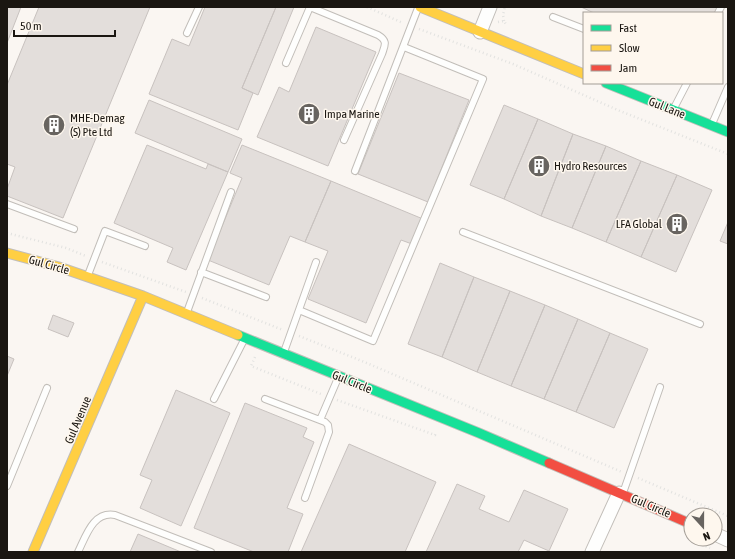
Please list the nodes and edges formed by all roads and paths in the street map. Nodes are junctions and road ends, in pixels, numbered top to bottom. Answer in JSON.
{"nodes":[{"id":1,"x":199,"y":7,"type":"edge"},
{"id":2,"x":310,"y":7,"type":"edge"},
{"id":3,"x":367,"y":7,"type":"edge"},
{"id":4,"x":419,"y":7,"type":"edge"},
{"id":5,"x":490,"y":7,"type":"edge"},
{"id":6,"x":505,"y":7,"type":"edge"},
{"id":7,"x":553,"y":17,"type":"dead end"},
{"id":8,"x":504,"y":21,"type":"dead end"},
{"id":9,"x":411,"y":26,"type":"junction"},
{"id":10,"x":583,"y":29,"type":"edge"},
{"id":11,"x":480,"y":32,"type":"junction"},
{"id":12,"x":187,"y":33,"type":"dead end"},
{"id":13,"x":404,"y":47,"type":"junction"},
{"id":14,"x":286,"y":63,"type":"dead end"},
{"id":15,"x":582,"y":71,"type":"edge"},
{"id":16,"x":608,"y":84,"type":"edge"},
{"id":17,"x":686,"y":84,"type":"edge"},
{"id":18,"x":728,"y":87,"type":"edge"},
{"id":19,"x":673,"y":110,"type":"junction"},
{"id":20,"x":711,"y":126,"type":"junction"},
{"id":21,"x":728,"y":132,"type":"edge"},
{"id":22,"x":344,"y":140,"type":"dead end"},
{"id":23,"x":728,"y":154,"type":"edge"},
{"id":24,"x":355,"y":171,"type":"dead end"},
{"id":25,"x":231,"y":192,"type":"dead end"},
{"id":26,"x":7,"y":204,"type":"edge"},
{"id":27,"x":74,"y":229,"type":"dead end"},
{"id":28,"x":463,"y":232,"type":"dead end"},
{"id":29,"x":145,"y":246,"type":"dead end"},
{"id":30,"x":7,"y":253,"type":"edge"},
{"id":31,"x":316,"y":262,"type":"dead end"},
{"id":32,"x":201,"y":272,"type":"junction"},
{"id":33,"x":87,"y":278,"type":"junction"},
{"id":34,"x":193,"y":295,"type":"junction"},
{"id":35,"x":143,"y":296,"type":"junction"},
{"id":36,"x":266,"y":297,"type":"dead end"},
{"id":37,"x":299,"y":310,"type":"junction"},
{"id":38,"x":186,"y":314,"type":"junction"},
{"id":39,"x":700,"y":324,"type":"dead end"},
{"id":40,"x":291,"y":333,"type":"junction"},
{"id":41,"x":245,"y":337,"type":"junction"},
{"id":42,"x":283,"y":354,"type":"junction"},
{"id":43,"x":339,"y":376,"type":"junction"},
{"id":44,"x":660,"y":387,"type":"dead end"},
{"id":45,"x":47,"y":388,"type":"dead end"},
{"id":46,"x":214,"y":399,"type":"dead end"},
{"id":47,"x":265,"y":399,"type":"dead end"},
{"id":48,"x":320,"y":420,"type":"junction"},
{"id":49,"x":630,"y":475,"type":"junction"},
{"id":50,"x":7,"y":486,"type":"edge"},
{"id":51,"x":621,"y":493,"type":"junction"},
{"id":52,"x":305,"y":498,"type":"dead end"},
{"id":53,"x":728,"y":516,"type":"edge"},
{"id":54,"x":683,"y":520,"type":"edge"},
{"id":55,"x":33,"y":552,"type":"edge"},
{"id":56,"x":78,"y":552,"type":"edge"},
{"id":57,"x":211,"y":552,"type":"edge"},
{"id":58,"x":592,"y":552,"type":"edge"}],
"edges":[{"from":1,"to":12,"type":"lane"},
{"from":2,"to":14,"type":"lane"},
{"from":2,"to":22,"type":"lane"},
{"from":3,"to":9,"type":"path"},
{"from":4,"to":9,"type":"lane"},
{"from":4,"to":11,"type":"street"},
{"from":5,"to":11,"type":"street"},
{"from":6,"to":8,"type":"path"},
{"from":7,"to":10,"type":"lane"},
{"from":9,"to":13,"type":"lane"},
{"from":9,"to":23,"type":"path"},
{"from":11,"to":15,"type":"street"},
{"from":13,"to":24,"type":"lane"},
{"from":13,"to":37,"type":"lane"},
{"from":16,"to":19,"type":"street","name":"Gul Lane"},
{"from":17,"to":19,"type":"lane"},
{"from":18,"to":20,"type":"lane"},
{"from":19,"to":20,"type":"street","name":"Gul Lane"},
{"from":20,"to":21,"type":"street","name":"Gul Lane"},
{"from":25,"to":32,"type":"lane"},
{"from":26,"to":27,"type":"lane"},
{"from":28,"to":39,"type":"lane"},
{"from":29,"to":33,"type":"lane"},
{"from":30,"to":33,"type":"street","name":"Gul Circle"},
{"from":31,"to":37,"type":"lane"},
{"from":32,"to":34,"type":"lane"},
{"from":32,"to":36,"type":"lane"},
{"from":33,"to":35,"type":"street","name":"Gul Circle"},
{"from":34,"to":38,"type":"lane"},
{"from":34,"to":40,"type":"path"},
{"from":35,"to":38,"type":"street","name":"Gul Circle"},
{"from":35,"to":55,"type":"street","name":"Gul Avenue"},
{"from":37,"to":40,"type":"lane"},
{"from":38,"to":41,"type":"street","name":"Gul Circle"},
{"from":40,"to":42,"type":"lane"},
{"from":40,"to":49,"type":"path"},
{"from":41,"to":42,"type":"street","name":"Gul Circle"},
{"from":41,"to":46,"type":"lane"},
{"from":42,"to":43,"type":"street","name":"Gul Circle"},
{"from":43,"to":48,"type":"lane"},
{"from":43,"to":51,"type":"street","name":"Gul Circle"},
{"from":44,"to":49,"type":"lane"},
{"from":45,"to":50,"type":"lane"},
{"from":47,"to":48,"type":"lane"},
{"from":48,"to":52,"type":"lane"},
{"from":49,"to":51,"type":"lane"},
{"from":49,"to":53,"type":"path"},
{"from":51,"to":54,"type":"street","name":"Gul Circle"},
{"from":51,"to":58,"type":"street"},
{"from":56,"to":57,"type":"lane"}]}
